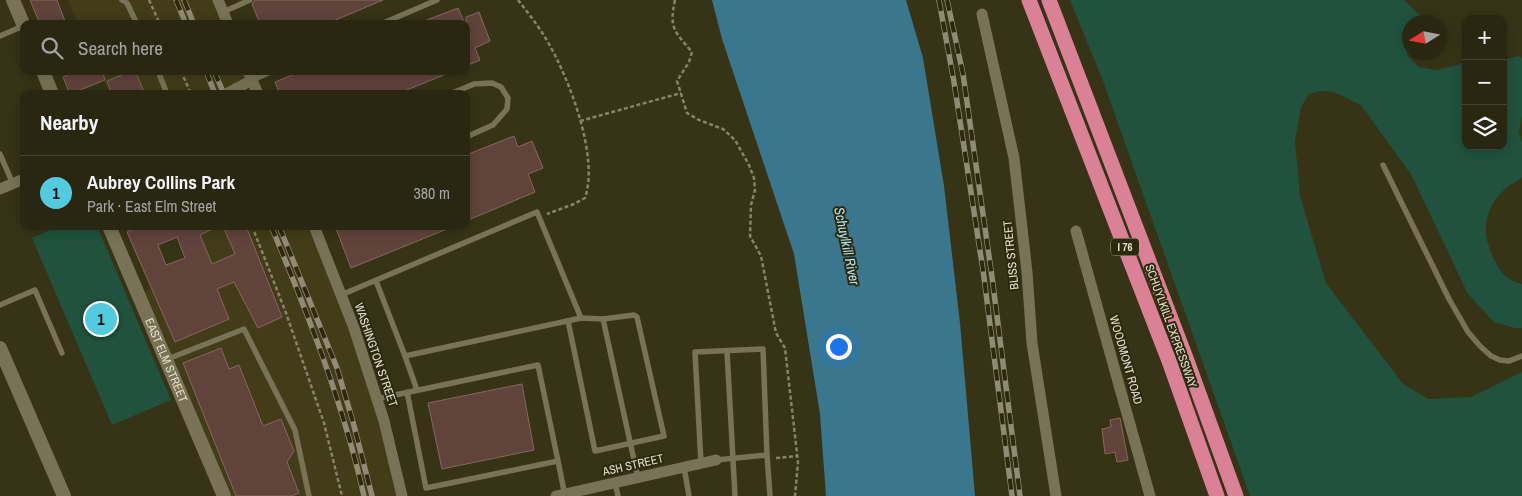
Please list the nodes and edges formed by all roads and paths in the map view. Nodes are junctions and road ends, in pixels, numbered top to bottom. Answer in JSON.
{"nodes":[{"id":1,"x":13,"y":0,"type":"edge"},
{"id":2,"x":122,"y":0,"type":"edge"},
{"id":3,"x":150,"y":0,"type":"edge"},
{"id":4,"x":218,"y":0,"type":"edge"},
{"id":5,"x":250,"y":0,"type":"edge"},
{"id":6,"x":418,"y":0,"type":"edge"},
{"id":7,"x":437,"y":0,"type":"edge"},
{"id":8,"x":518,"y":0,"type":"edge"},
{"id":9,"x":675,"y":0,"type":"edge"},
{"id":10,"x":1029,"y":0,"type":"edge"},
{"id":11,"x":1049,"y":0,"type":"edge"},
{"id":12,"x":420,"y":7,"type":"junction"},
{"id":13,"x":223,"y":12,"type":"junction"},
{"id":14,"x":982,"y":14,"type":"dead end"},
{"id":15,"x":21,"y":20,"type":"edge"},
{"id":16,"x":135,"y":20,"type":"edge"},
{"id":17,"x":158,"y":20,"type":"edge"},
{"id":18,"x":226,"y":20,"type":"edge"},
{"id":19,"x":391,"y":20,"type":"edge"},
{"id":20,"x":20,"y":28,"type":"edge"},
{"id":21,"x":0,"y":36,"type":"edge"},
{"id":22,"x":45,"y":75,"type":"edge"},
{"id":23,"x":160,"y":75,"type":"edge"},
{"id":24,"x":183,"y":75,"type":"edge"},
{"id":25,"x":250,"y":76,"type":"edge"},
{"id":26,"x":50,"y":90,"type":"edge"},
{"id":27,"x":165,"y":90,"type":"edge"},
{"id":28,"x":190,"y":90,"type":"edge"},
{"id":29,"x":231,"y":90,"type":"edge"},
{"id":30,"x":256,"y":90,"type":"edge"},
{"id":31,"x":460,"y":90,"type":"edge"},
{"id":32,"x":681,"y":93,"type":"junction"},
{"id":33,"x":580,"y":121,"type":"junction"},
{"id":34,"x":470,"y":135,"type":"edge"},
{"id":35,"x":0,"y":154,"type":"edge"},
{"id":36,"x":1383,"y":165,"type":"dead end"},
{"id":37,"x":20,"y":181,"type":"edge"},
{"id":38,"x":13,"y":184,"type":"junction"},
{"id":39,"x":0,"y":189,"type":"edge"},
{"id":40,"x":539,"y":217,"type":"junction"},
{"id":41,"x":111,"y":230,"type":"edge"},
{"id":42,"x":254,"y":230,"type":"edge"},
{"id":43,"x":316,"y":230,"type":"edge"},
{"id":44,"x":1076,"y":231,"type":"dead end"},
{"id":45,"x":376,"y":281,"type":"junction"},
{"id":46,"x":341,"y":295,"type":"junction"},
{"id":47,"x":0,"y":305,"type":"edge"},
{"id":48,"x":581,"y":318,"type":"junction"},
{"id":49,"x":603,"y":319,"type":"junction"},
{"id":50,"x":568,"y":321,"type":"junction"},
{"id":51,"x":0,"y":348,"type":"edge"},
{"id":52,"x":727,"y":351,"type":"junction"},
{"id":53,"x":62,"y":353,"type":"dead end"},
{"id":54,"x":405,"y":356,"type":"junction"},
{"id":55,"x":1522,"y":356,"type":"edge"},
{"id":56,"x":166,"y":360,"type":"junction"},
{"id":57,"x":417,"y":390,"type":"junction"},
{"id":58,"x":407,"y":392,"type":"junction"},
{"id":59,"x":376,"y":398,"type":"junction"},
{"id":60,"x":631,"y":443,"type":"junction"},
{"id":61,"x":767,"y":455,"type":"junction"},
{"id":62,"x":797,"y":456,"type":"junction"},
{"id":63,"x":787,"y":457,"type":"dead end"},
{"id":64,"x":733,"y":458,"type":"junction"},
{"id":65,"x":716,"y":460,"type":"joint"},
{"id":66,"x":558,"y":462,"type":"junction"},
{"id":67,"x":701,"y":463,"type":"junction"},
{"id":68,"x":684,"y":467,"type":"junction"},
{"id":69,"x":638,"y":478,"type":"junction"},
{"id":70,"x":615,"y":483,"type":"junction"},
{"id":71,"x":562,"y":495,"type":"edge"},
{"id":72,"x":64,"y":496,"type":"edge"},
{"id":73,"x":224,"y":496,"type":"edge"},
{"id":74,"x":309,"y":496,"type":"edge"},
{"id":75,"x":342,"y":496,"type":"edge"},
{"id":76,"x":402,"y":496,"type":"edge"},
{"id":77,"x":618,"y":496,"type":"edge"},
{"id":78,"x":689,"y":496,"type":"edge"},
{"id":79,"x":735,"y":496,"type":"edge"},
{"id":80,"x":770,"y":496,"type":"edge"},
{"id":81,"x":795,"y":496,"type":"edge"},
{"id":82,"x":1056,"y":496,"type":"edge"},
{"id":83,"x":1150,"y":496,"type":"edge"},
{"id":84,"x":1216,"y":496,"type":"edge"},
{"id":85,"x":1236,"y":496,"type":"edge"}],
"edges":[{"from":1,"to":15,"type":"main road"},
{"from":2,"to":16,"type":"lane"},
{"from":3,"to":17,"type":"path"},
{"from":4,"to":13,"type":"street"},
{"from":5,"to":13,"type":"lane"},
{"from":6,"to":12,"type":"lane"},
{"from":7,"to":12,"type":"lane"},
{"from":8,"to":33,"type":"path"},
{"from":9,"to":32,"type":"path"},
{"from":10,"to":84,"type":"highway","name":"SCHUYLKILL EXPRESSWAY","number":"I 76"},
{"from":11,"to":85,"type":"highway","name":"SCHUYLKILL EXPRESSWAY","number":"I 76"},
{"from":12,"to":19,"type":"lane"},
{"from":13,"to":18,"type":"street"},
{"from":14,"to":82,"type":"street","name":"BLISS STREET"},
{"from":20,"to":21,"type":"lane"},
{"from":22,"to":26,"type":"main road"},
{"from":23,"to":27,"type":"lane"},
{"from":24,"to":28,"type":"path"},
{"from":25,"to":29,"type":"street"},
{"from":25,"to":30,"type":"street"},
{"from":31,"to":34,"type":"lane"},
{"from":32,"to":33,"type":"path"},
{"from":32,"to":62,"type":"path"},
{"from":33,"to":40,"type":"path"},
{"from":35,"to":38,"type":"lane"},
{"from":36,"to":55,"type":"lane"},
{"from":37,"to":38,"type":"street"},
{"from":38,"to":39,"type":"street"},
{"from":40,"to":45,"type":"lane"},
{"from":40,"to":48,"type":"lane"},
{"from":41,"to":56,"type":"main road","name":"EAST ELM STREET"},
{"from":42,"to":75,"type":"path"},
{"from":43,"to":46,"type":"street","name":"WASHINGTON STREET"},
{"from":44,"to":83,"type":"street","name":"WOODMONT ROAD"},
{"from":45,"to":46,"type":"lane"},
{"from":45,"to":54,"type":"lane"},
{"from":46,"to":59,"type":"street","name":"WASHINGTON STREET"},
{"from":47,"to":53,"type":"lane"},
{"from":48,"to":49,"type":"lane"},
{"from":48,"to":50,"type":"lane"},
{"from":49,"to":60,"type":"lane"},
{"from":49,"to":60,"type":"lane"},
{"from":50,"to":54,"type":"lane"},
{"from":50,"to":60,"type":"lane"},
{"from":51,"to":72,"type":"main road"},
{"from":52,"to":61,"type":"lane"},
{"from":52,"to":64,"type":"lane"},
{"from":52,"to":67,"type":"lane"},
{"from":54,"to":57,"type":"lane"},
{"from":56,"to":73,"type":"main road","name":"EAST ELM STREET"},
{"from":56,"to":74,"type":"lane"},
{"from":57,"to":58,"type":"lane"},
{"from":57,"to":66,"type":"lane"},
{"from":58,"to":59,"type":"lane"},
{"from":58,"to":66,"type":"lane"},
{"from":59,"to":76,"type":"street","name":"WASHINGTON STREET"},
{"from":60,"to":69,"type":"lane"},
{"from":61,"to":64,"type":"lane"},
{"from":61,"to":80,"type":"lane"},
{"from":62,"to":63,"type":"path"},
{"from":62,"to":81,"type":"path"},
{"from":64,"to":65,"type":"lane"},
{"from":64,"to":79,"type":"lane"},
{"from":65,"to":67,"type":"street","name":"ASH STREET"},
{"from":66,"to":71,"type":"lane"},
{"from":67,"to":68,"type":"street","name":"ASH STREET"},
{"from":68,"to":69,"type":"street","name":"ASH STREET"},
{"from":68,"to":78,"type":"lane"},
{"from":69,"to":70,"type":"street","name":"ASH STREET"},
{"from":70,"to":71,"type":"street","name":"ASH STREET"},
{"from":70,"to":77,"type":"lane"}]}
